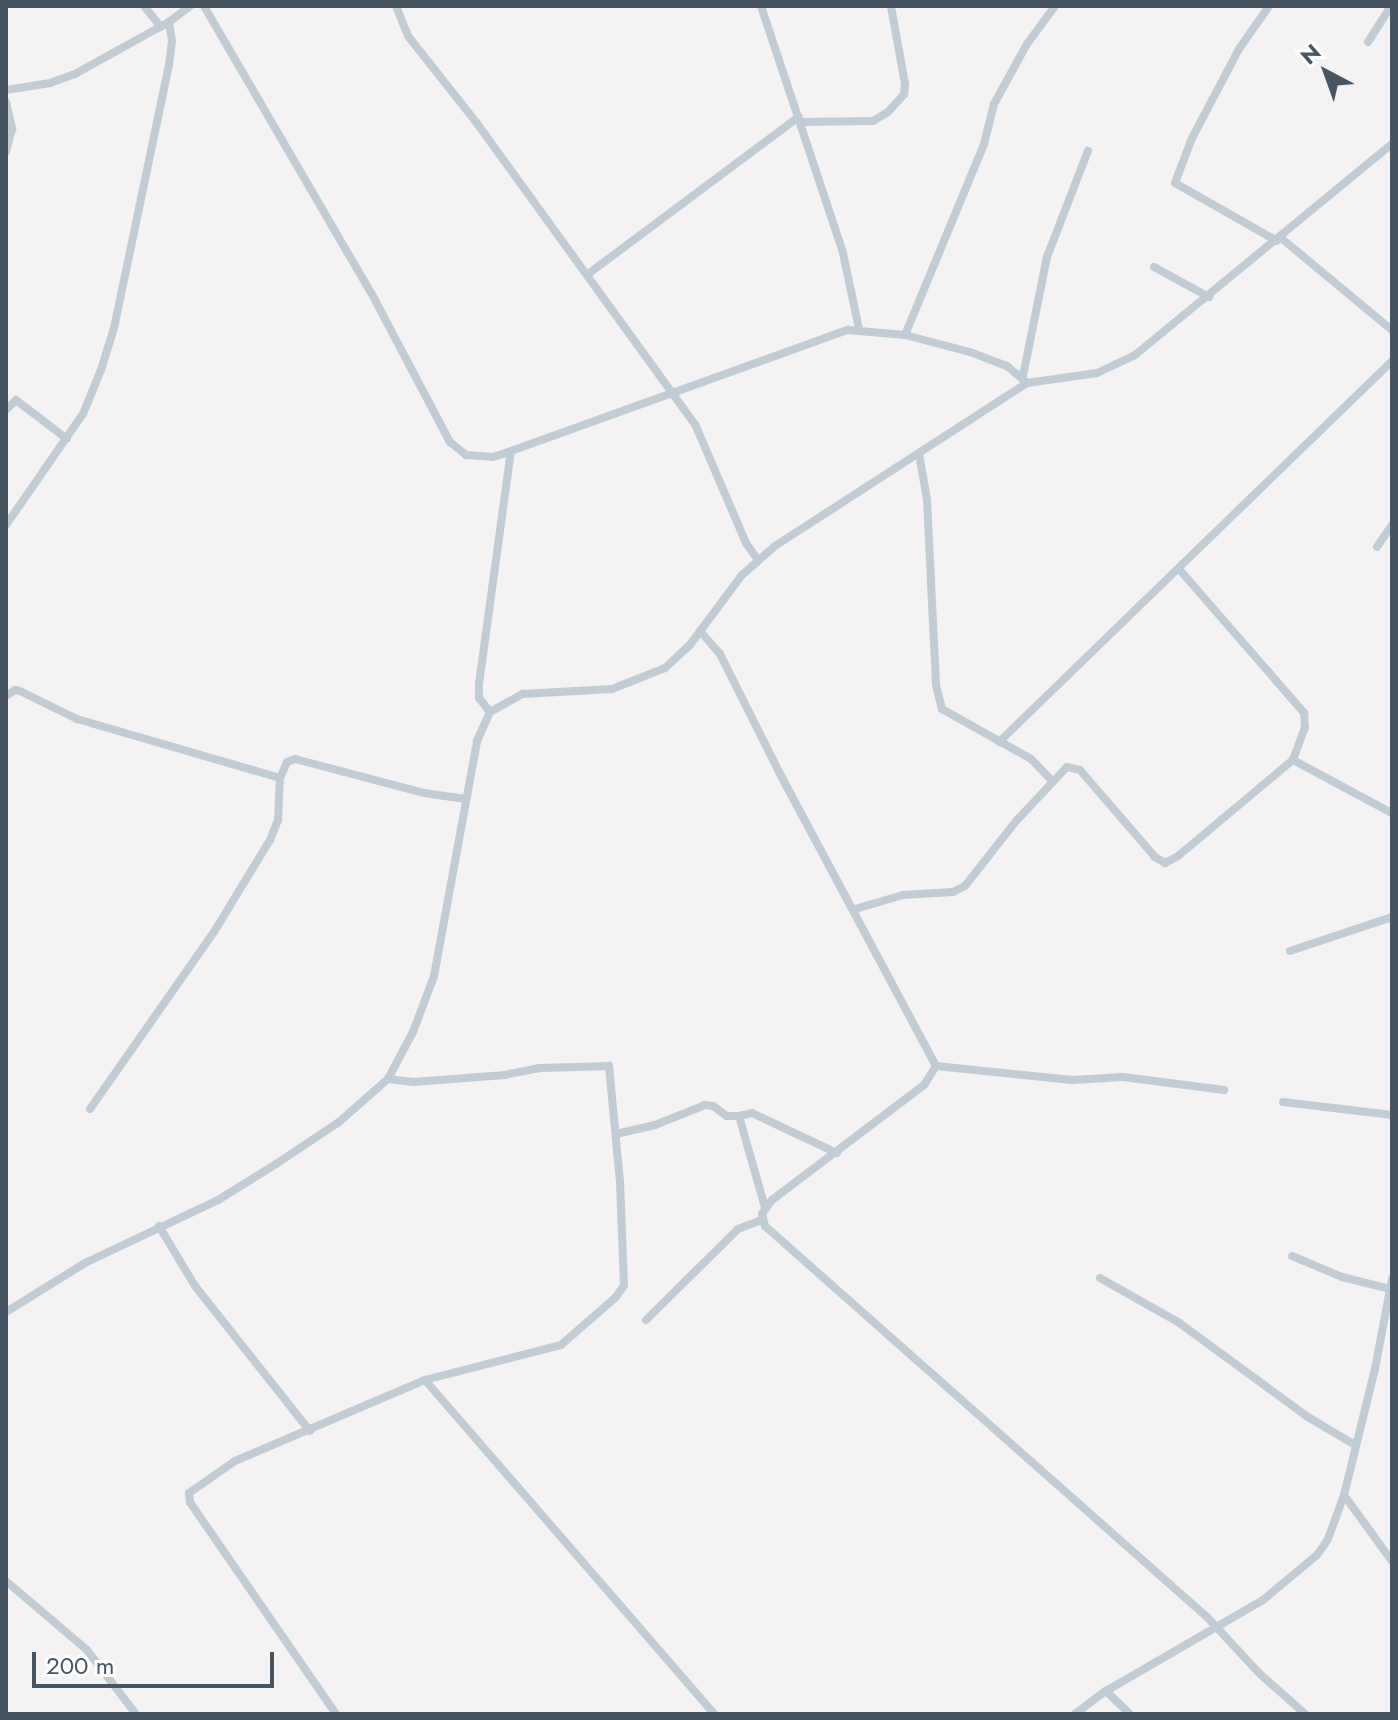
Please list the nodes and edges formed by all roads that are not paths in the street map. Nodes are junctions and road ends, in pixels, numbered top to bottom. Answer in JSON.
{"nodes":[{"id":1,"x":144,"y":6,"type":"edge"},
{"id":2,"x":190,"y":6,"type":"edge"},
{"id":3,"x":204,"y":6,"type":"edge"},
{"id":4,"x":396,"y":6,"type":"edge"},
{"id":5,"x":761,"y":6,"type":"edge"},
{"id":6,"x":891,"y":6,"type":"edge"},
{"id":7,"x":1055,"y":6,"type":"edge"},
{"id":8,"x":1269,"y":6,"type":"edge"},
{"id":9,"x":1391,"y":6,"type":"edge"},
{"id":10,"x":165,"y":25,"type":"junction"},
{"id":11,"x":1368,"y":42,"type":"dead end"},
{"id":12,"x":6,"y":90,"type":"edge"},
{"id":13,"x":6,"y":102,"type":"edge"},
{"id":14,"x":800,"y":120,"type":"junction"},
{"id":15,"x":1392,"y":144,"type":"edge"},
{"id":16,"x":1088,"y":151,"type":"dead end"},
{"id":17,"x":6,"y":152,"type":"edge"},
{"id":18,"x":1279,"y":239,"type":"junction"},
{"id":19,"x":1154,"y":267,"type":"dead end"},
{"id":20,"x":588,"y":274,"type":"junction"},
{"id":21,"x":1209,"y":297,"type":"junction"},
{"id":22,"x":859,"y":329,"type":"junction"},
{"id":23,"x":1392,"y":330,"type":"edge"},
{"id":24,"x":905,"y":335,"type":"junction"},
{"id":25,"x":1392,"y":361,"type":"edge"},
{"id":26,"x":1025,"y":379,"type":"junction"},
{"id":27,"x":671,"y":392,"type":"junction"},
{"id":28,"x":6,"y":410,"type":"edge"},
{"id":29,"x":67,"y":439,"type":"junction"},
{"id":30,"x":511,"y":451,"type":"junction"},
{"id":31,"x":919,"y":453,"type":"junction"},
{"id":32,"x":6,"y":525,"type":"edge"},
{"id":33,"x":1392,"y":525,"type":"edge"},
{"id":34,"x":1377,"y":547,"type":"dead end"},
{"id":35,"x":758,"y":560,"type":"junction"},
{"id":36,"x":1179,"y":569,"type":"junction"},
{"id":37,"x":700,"y":631,"type":"junction"},
{"id":38,"x":6,"y":696,"type":"edge"},
{"id":39,"x":490,"y":712,"type":"junction"},
{"id":40,"x":999,"y":742,"type":"junction"},
{"id":41,"x":1293,"y":760,"type":"junction"},
{"id":42,"x":280,"y":778,"type":"junction"},
{"id":43,"x":1052,"y":781,"type":"junction"},
{"id":44,"x":466,"y":799,"type":"junction"},
{"id":45,"x":1392,"y":813,"type":"edge"},
{"id":46,"x":855,"y":909,"type":"junction"},
{"id":47,"x":1392,"y":917,"type":"edge"},
{"id":48,"x":1290,"y":951,"type":"dead end"},
{"id":49,"x":936,"y":1066,"type":"junction"},
{"id":50,"x":388,"y":1079,"type":"junction"},
{"id":51,"x":1224,"y":1090,"type":"dead end"},
{"id":52,"x":1283,"y":1102,"type":"dead end"},
{"id":53,"x":90,"y":1109,"type":"dead end"},
{"id":54,"x":1392,"y":1115,"type":"edge"},
{"id":55,"x":739,"y":1116,"type":"junction"},
{"id":56,"x":616,"y":1134,"type":"junction"},
{"id":57,"x":837,"y":1153,"type":"junction"},
{"id":58,"x":765,"y":1207,"type":"junction"},
{"id":59,"x":762,"y":1220,"type":"junction"},
{"id":60,"x":159,"y":1226,"type":"junction"},
{"id":61,"x":1292,"y":1256,"type":"dead end"},
{"id":62,"x":1100,"y":1278,"type":"dead end"},
{"id":63,"x":1392,"y":1279,"type":"edge"},
{"id":64,"x":1390,"y":1289,"type":"junction"},
{"id":65,"x":6,"y":1312,"type":"edge"},
{"id":66,"x":646,"y":1320,"type":"dead end"},
{"id":67,"x":425,"y":1380,"type":"junction"},
{"id":68,"x":310,"y":1431,"type":"junction"},
{"id":69,"x":1355,"y":1445,"type":"junction"},
{"id":70,"x":1344,"y":1495,"type":"junction"},
{"id":71,"x":1392,"y":1561,"type":"edge"},
{"id":72,"x":6,"y":1581,"type":"edge"},
{"id":73,"x":1216,"y":1627,"type":"junction"},
{"id":74,"x":1106,"y":1691,"type":"junction"},
{"id":75,"x":136,"y":1714,"type":"edge"},
{"id":76,"x":336,"y":1714,"type":"edge"},
{"id":77,"x":714,"y":1714,"type":"edge"},
{"id":78,"x":1075,"y":1714,"type":"edge"},
{"id":79,"x":1130,"y":1714,"type":"edge"},
{"id":80,"x":1305,"y":1714,"type":"edge"}],
"edges":[{"from":1,"to":10,"type":"street"},
{"from":2,"to":10,"type":"street"},
{"from":3,"to":30,"type":"street"},
{"from":4,"to":20,"type":"street"},
{"from":5,"to":14,"type":"street"},
{"from":6,"to":14,"type":"street"},
{"from":7,"to":24,"type":"street"},
{"from":8,"to":18,"type":"street"},
{"from":9,"to":11,"type":"street"},
{"from":10,"to":12,"type":"street"},
{"from":10,"to":29,"type":"street"},
{"from":13,"to":17,"type":"street"},
{"from":14,"to":20,"type":"street"},
{"from":14,"to":22,"type":"street"},
{"from":15,"to":18,"type":"street"},
{"from":16,"to":26,"type":"street"},
{"from":18,"to":21,"type":"street"},
{"from":18,"to":23,"type":"street"},
{"from":19,"to":21,"type":"street"},
{"from":20,"to":27,"type":"street"},
{"from":21,"to":26,"type":"street"},
{"from":22,"to":24,"type":"street"},
{"from":22,"to":27,"type":"street"},
{"from":24,"to":26,"type":"street"},
{"from":25,"to":36,"type":"street"},
{"from":26,"to":31,"type":"street"},
{"from":27,"to":30,"type":"street"},
{"from":27,"to":35,"type":"street"},
{"from":28,"to":29,"type":"street"},
{"from":29,"to":32,"type":"street"},
{"from":30,"to":39,"type":"street"},
{"from":31,"to":35,"type":"street"},
{"from":31,"to":40,"type":"street"},
{"from":33,"to":34,"type":"street"},
{"from":35,"to":37,"type":"street"},
{"from":36,"to":40,"type":"street"},
{"from":36,"to":41,"type":"street"},
{"from":37,"to":39,"type":"street"},
{"from":37,"to":46,"type":"street"},
{"from":38,"to":42,"type":"street"},
{"from":39,"to":44,"type":"street"},
{"from":40,"to":43,"type":"street"},
{"from":41,"to":43,"type":"street"},
{"from":41,"to":45,"type":"street"},
{"from":42,"to":44,"type":"street"},
{"from":42,"to":53,"type":"street"},
{"from":43,"to":46,"type":"street"},
{"from":44,"to":50,"type":"street"},
{"from":46,"to":49,"type":"street"},
{"from":47,"to":48,"type":"street"},
{"from":49,"to":51,"type":"street"},
{"from":49,"to":57,"type":"street"},
{"from":50,"to":56,"type":"street"},
{"from":50,"to":60,"type":"street"},
{"from":52,"to":54,"type":"street"},
{"from":55,"to":56,"type":"street"},
{"from":55,"to":57,"type":"street"},
{"from":55,"to":58,"type":"street"},
{"from":56,"to":67,"type":"street"},
{"from":57,"to":58,"type":"street"},
{"from":58,"to":59,"type":"street"},
{"from":59,"to":66,"type":"street"},
{"from":59,"to":73,"type":"street"},
{"from":60,"to":65,"type":"street"},
{"from":60,"to":68,"type":"street"},
{"from":61,"to":64,"type":"street"},
{"from":62,"to":69,"type":"street"},
{"from":63,"to":64,"type":"street"},
{"from":64,"to":69,"type":"street"},
{"from":67,"to":68,"type":"street"},
{"from":67,"to":77,"type":"street"},
{"from":68,"to":76,"type":"street"},
{"from":69,"to":70,"type":"street"},
{"from":70,"to":71,"type":"street"},
{"from":70,"to":73,"type":"street"},
{"from":72,"to":75,"type":"street"},
{"from":73,"to":74,"type":"street"},
{"from":73,"to":80,"type":"street"},
{"from":74,"to":78,"type":"street"},
{"from":74,"to":79,"type":"street"}]}
